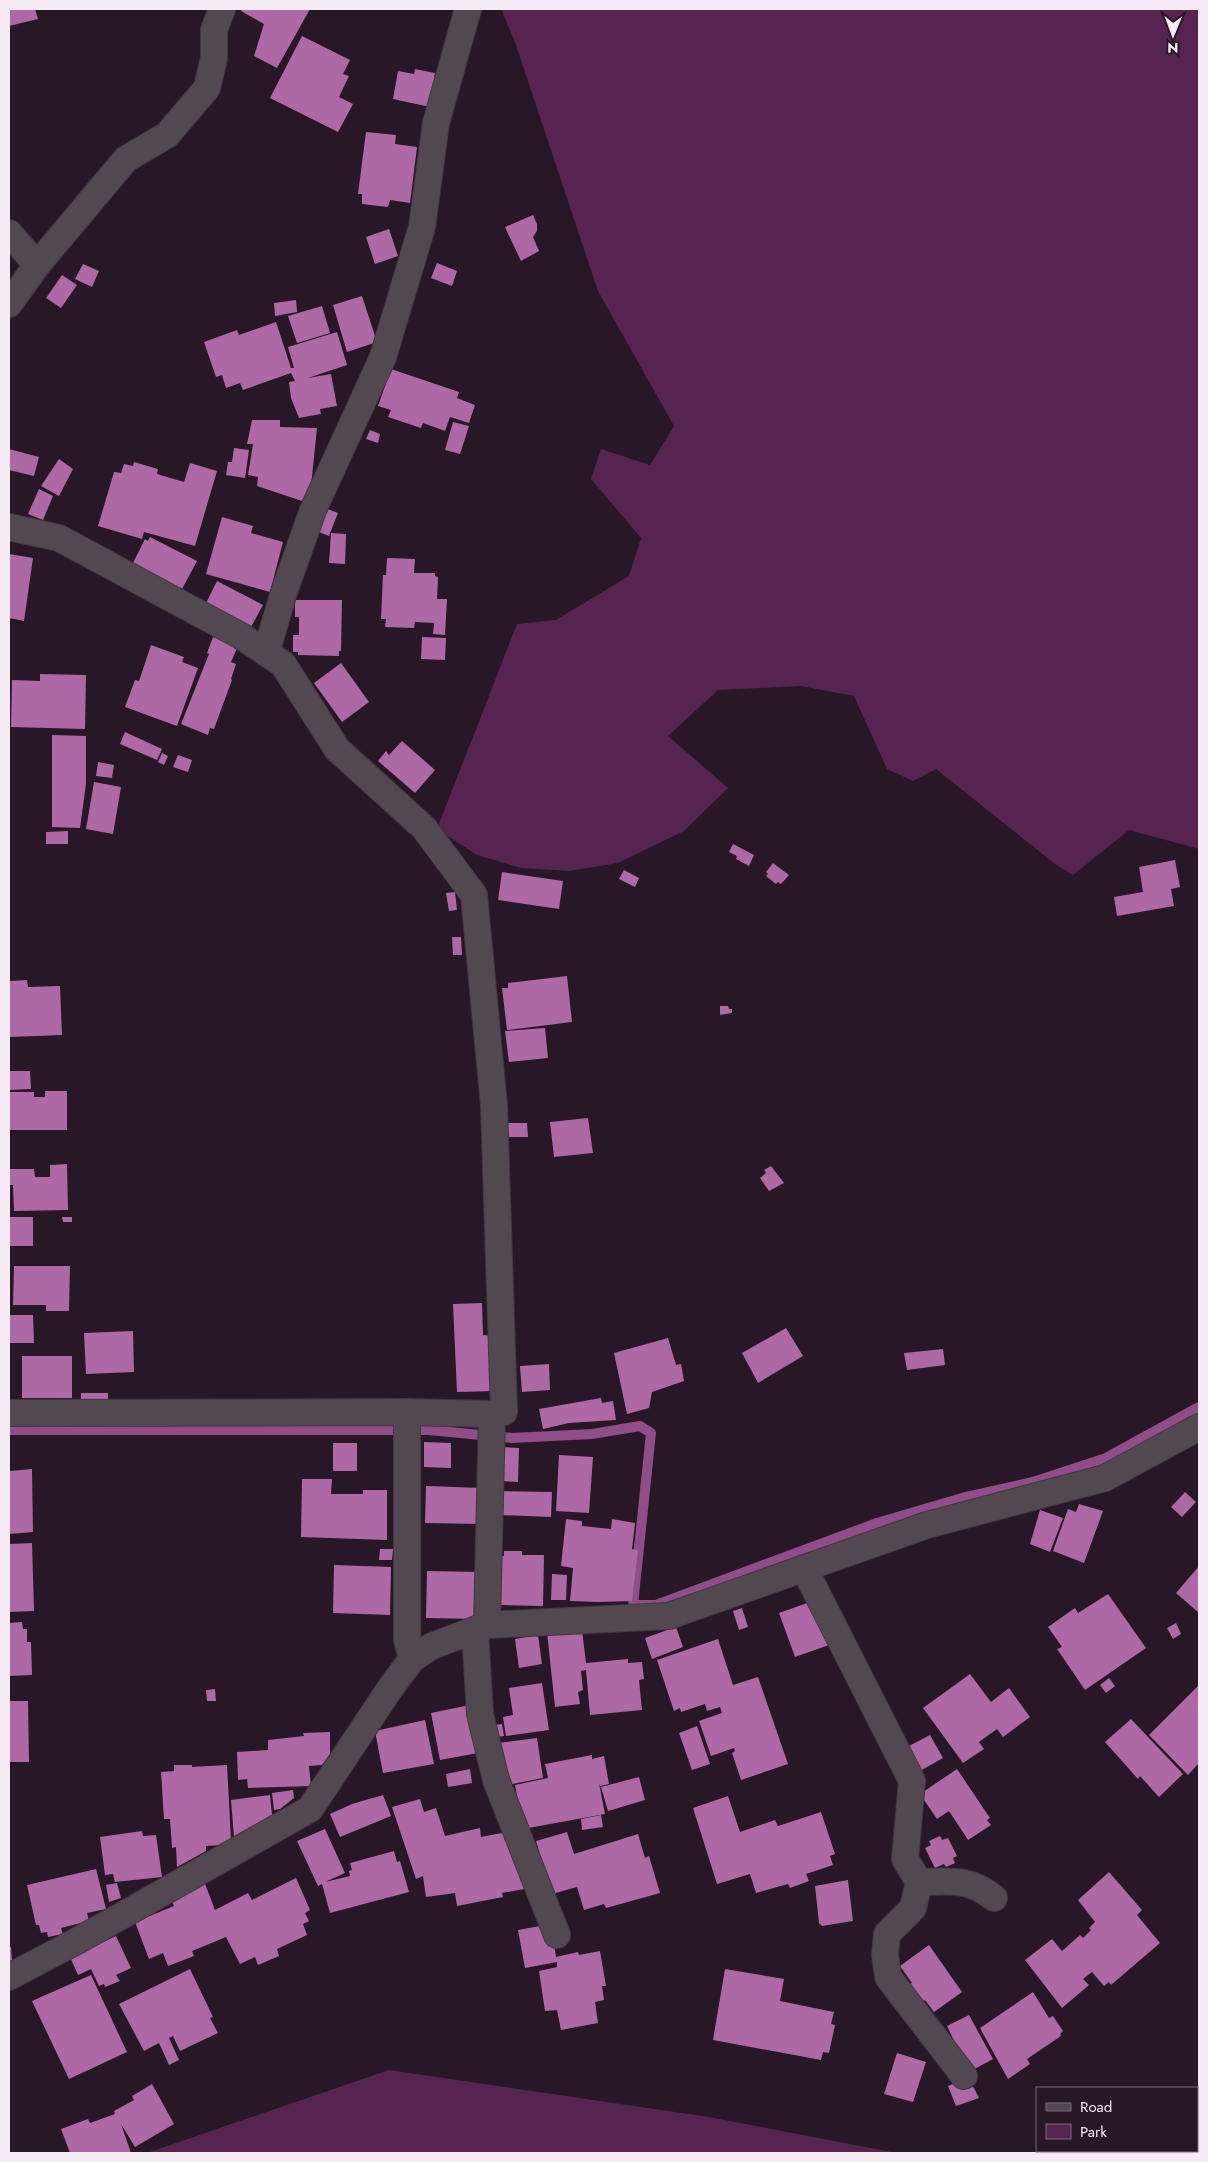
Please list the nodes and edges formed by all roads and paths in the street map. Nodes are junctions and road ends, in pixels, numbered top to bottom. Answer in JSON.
{"nodes":[{"id":1,"x":222,"y":9,"type":"edge"},
{"id":2,"x":468,"y":9,"type":"edge"},
{"id":3,"x":9,"y":233,"type":"edge"},
{"id":4,"x":37,"y":265,"type":"junction"},
{"id":5,"x":9,"y":304,"type":"edge"},
{"id":6,"x":9,"y":527,"type":"edge"},
{"id":7,"x":266,"y":653,"type":"junction"},
{"id":8,"x":9,"y":1413,"type":"edge"},
{"id":9,"x":408,"y":1424,"type":"junction"},
{"id":10,"x":1199,"y":1427,"type":"edge"},
{"id":11,"x":492,"y":1430,"type":"junction"},
{"id":12,"x":804,"y":1568,"type":"junction"},
{"id":13,"x":481,"y":1628,"type":"junction"},
{"id":14,"x":412,"y":1660,"type":"junction"},
{"id":15,"x":919,"y":1882,"type":"junction"},
{"id":16,"x":994,"y":1898,"type":"dead end"},
{"id":17,"x":557,"y":1935,"type":"dead end"},
{"id":18,"x":9,"y":1977,"type":"edge"},
{"id":19,"x":964,"y":2076,"type":"dead end"}],
"edges":[{"from":1,"to":4,"type":"street"},
{"from":2,"to":7,"type":"street"},
{"from":3,"to":4,"type":"street"},
{"from":4,"to":5,"type":"street"},
{"from":6,"to":7,"type":"street"},
{"from":7,"to":11,"type":"street"},
{"from":8,"to":9,"type":"street"},
{"from":9,"to":11,"type":"street"},
{"from":9,"to":14,"type":"street"},
{"from":10,"to":12,"type":"street"},
{"from":11,"to":13,"type":"street"},
{"from":12,"to":13,"type":"street"},
{"from":12,"to":15,"type":"street"},
{"from":13,"to":14,"type":"street"},
{"from":13,"to":17,"type":"street"},
{"from":14,"to":18,"type":"street"},
{"from":15,"to":16,"type":"street"},
{"from":15,"to":19,"type":"street"}]}
